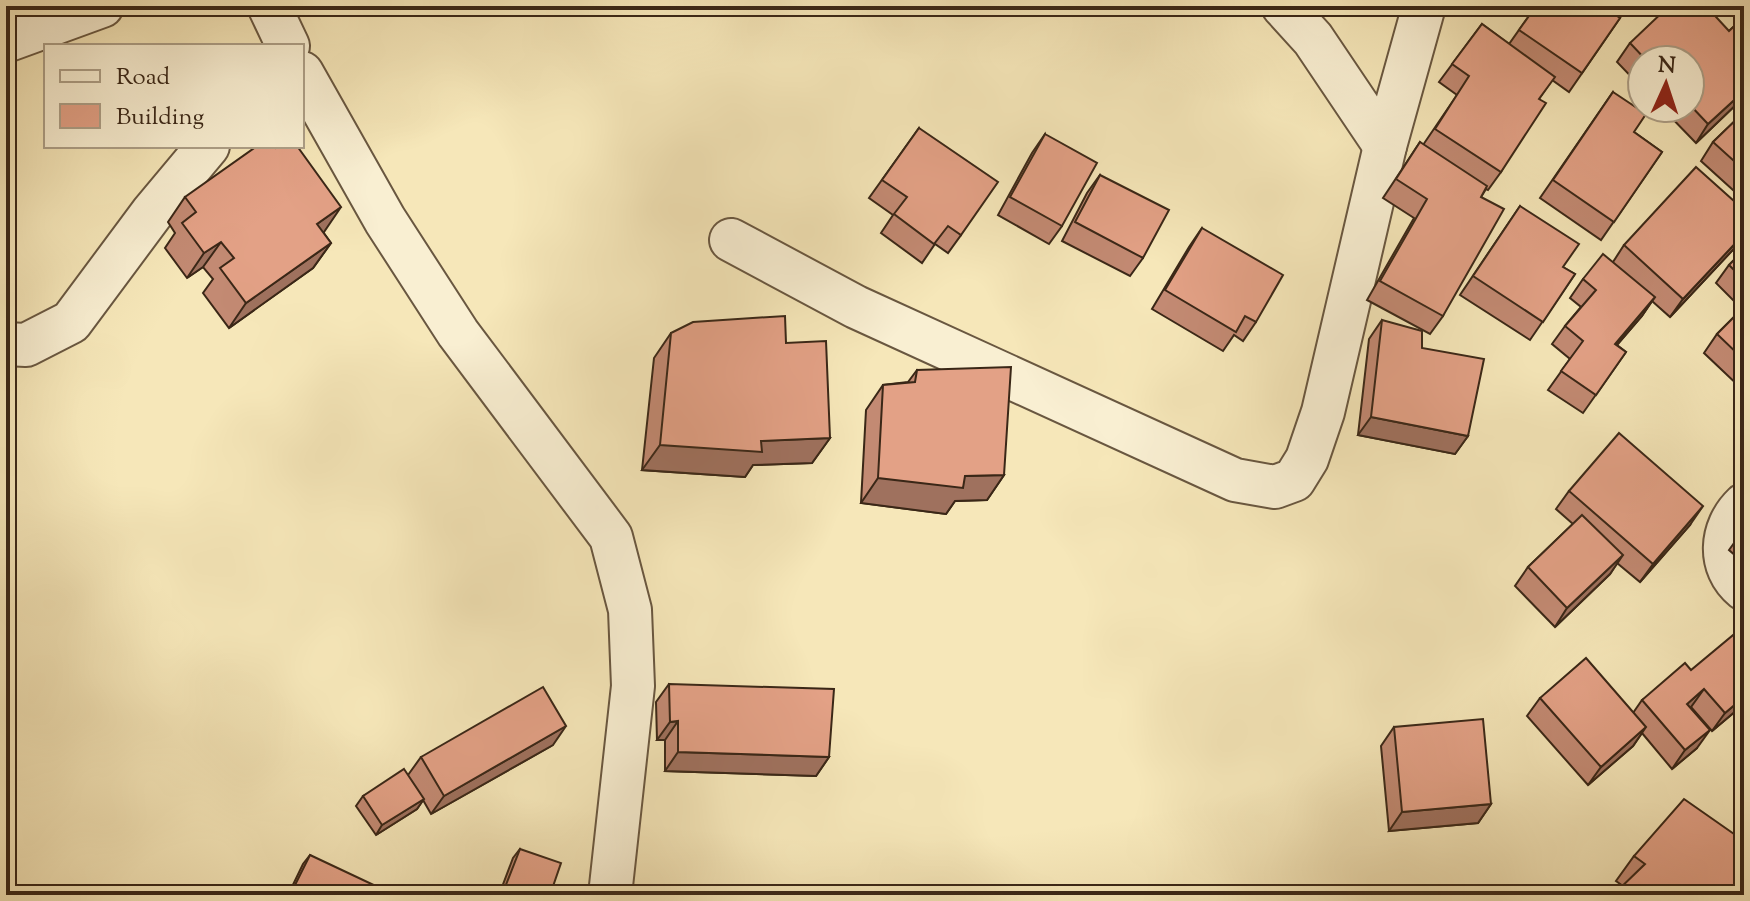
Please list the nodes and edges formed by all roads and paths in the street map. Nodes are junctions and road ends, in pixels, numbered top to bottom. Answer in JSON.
{"nodes":[{"id":1,"x":102,"y":6,"type":"edge"},
{"id":2,"x":269,"y":6,"type":"edge"},
{"id":3,"x":1283,"y":6,"type":"edge"},
{"id":4,"x":1424,"y":6,"type":"edge"},
{"id":5,"x":6,"y":41,"type":"edge"},
{"id":6,"x":287,"y":44,"type":"edge"},
{"id":7,"x":304,"y":77,"type":"edge"},
{"id":8,"x":1385,"y":146,"type":"junction"},
{"id":9,"x":206,"y":148,"type":"edge"},
{"id":10,"x":731,"y":240,"type":"dead end"},
{"id":11,"x":6,"y":344,"type":"edge"},
{"id":12,"x":1744,"y":505,"type":"edge"},
{"id":13,"x":1744,"y":589,"type":"edge"},
{"id":14,"x":610,"y":895,"type":"edge"}],
"edges":[{"from":1,"to":5,"type":"street"},
{"from":2,"to":6,"type":"street"},
{"from":3,"to":8,"type":"street"},
{"from":4,"to":8,"type":"street"},
{"from":7,"to":14,"type":"street"},
{"from":8,"to":10,"type":"street"},
{"from":9,"to":11,"type":"street"},
{"from":12,"to":13,"type":"street"}]}
